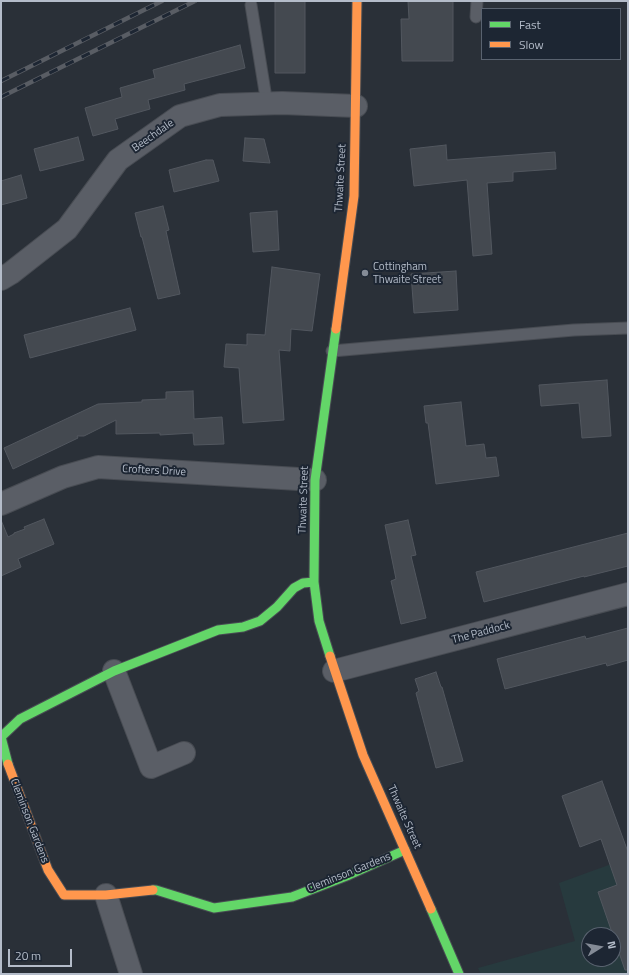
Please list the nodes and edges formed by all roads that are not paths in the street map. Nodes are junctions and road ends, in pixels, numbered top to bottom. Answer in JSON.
{"nodes":[{"id":1,"x":477,"y":1,"type":"edge"},
{"id":2,"x":359,"y":2,"type":"edge"},
{"id":3,"x":251,"y":5,"type":"dead end"},
{"id":4,"x":476,"y":17,"type":"dead end"},
{"id":5,"x":267,"y":104,"type":"junction"},
{"id":6,"x":356,"y":106,"type":"junction"},
{"id":7,"x":1,"y":279,"type":"edge"},
{"id":8,"x":628,"y":328,"type":"edge"},
{"id":9,"x":332,"y":351,"type":"junction"},
{"id":10,"x":315,"y":480,"type":"junction"},
{"id":11,"x":1,"y":504,"type":"edge"},
{"id":12,"x":314,"y":582,"type":"junction"},
{"id":13,"x":628,"y":594,"type":"edge"},
{"id":14,"x":114,"y":671,"type":"junction"},
{"id":15,"x":334,"y":671,"type":"junction"},
{"id":16,"x":184,"y":753,"type":"dead end"},
{"id":17,"x":405,"y":850,"type":"junction"},
{"id":18,"x":106,"y":895,"type":"junction"},
{"id":19,"x":132,"y":974,"type":"edge"},
{"id":20,"x":459,"y":974,"type":"edge"}],
"edges":[{"from":1,"to":4,"type":"lane"},
{"from":2,"to":6,"type":"main road","name":"Thwaite Street"},
{"from":3,"to":5,"type":"lane"},
{"from":5,"to":6,"type":"street","name":"Beechdale"},
{"from":5,"to":7,"type":"street","name":"Beechdale"},
{"from":6,"to":9,"type":"main road","name":"Thwaite Street"},
{"from":8,"to":9,"type":"lane"},
{"from":9,"to":10,"type":"main road","name":"Thwaite Street"},
{"from":10,"to":11,"type":"street","name":"Crofters Drive"},
{"from":10,"to":12,"type":"main road","name":"Thwaite Street"},
{"from":12,"to":14,"type":"main road","name":"Cleminson Gardens"},
{"from":12,"to":15,"type":"main road","name":"Thwaite Street"},
{"from":13,"to":15,"type":"street","name":"The Paddock"},
{"from":14,"to":16,"type":"street"},
{"from":14,"to":18,"type":"main road","name":"Cleminson Gardens"},
{"from":15,"to":17,"type":"main road","name":"Thwaite Street"},
{"from":17,"to":18,"type":"main road","name":"Cleminson Gardens"},
{"from":17,"to":20,"type":"main road","name":"Thwaite Street"},
{"from":18,"to":19,"type":"street"}]}
